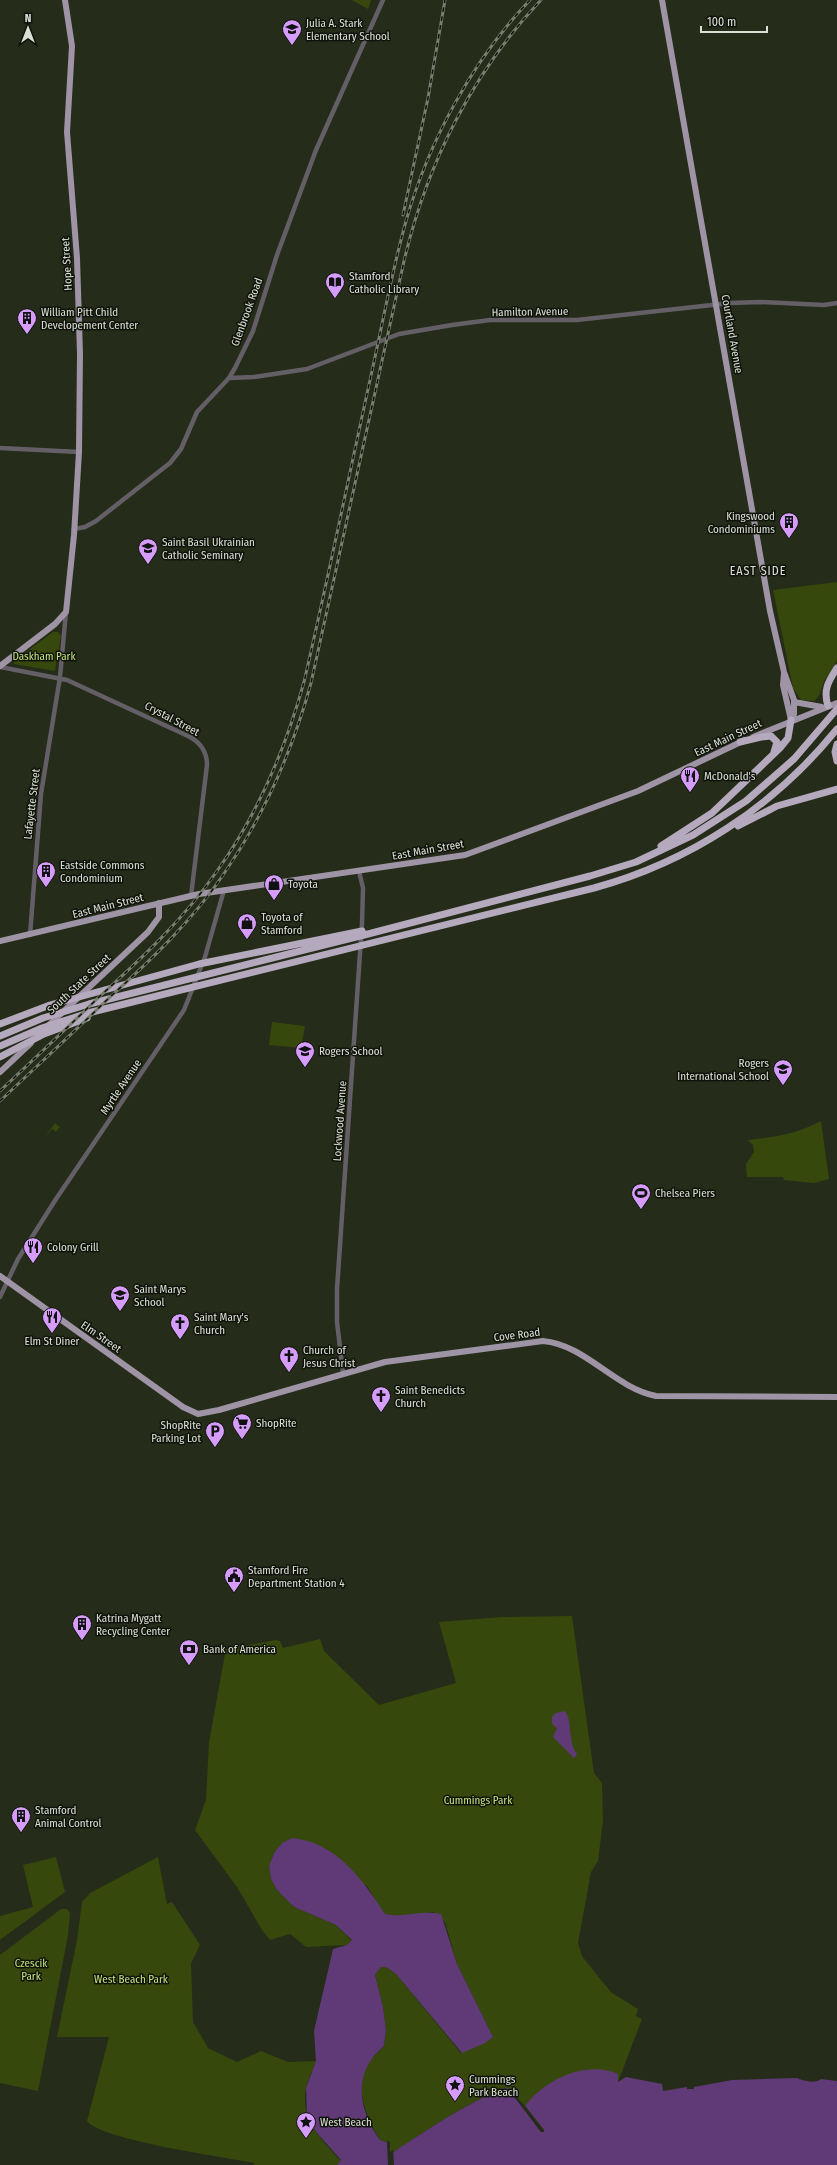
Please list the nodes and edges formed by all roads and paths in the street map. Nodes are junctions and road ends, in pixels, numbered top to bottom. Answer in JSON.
{"nodes":[{"id":1,"x":65,"y":0,"type":"edge"},
{"id":2,"x":383,"y":0,"type":"edge"},
{"id":3,"x":662,"y":0,"type":"edge"},
{"id":4,"x":837,"y":303,"type":"edge"},
{"id":5,"x":716,"y":304,"type":"junction"},
{"id":6,"x":229,"y":378,"type":"junction"},
{"id":7,"x":0,"y":448,"type":"edge"},
{"id":8,"x":79,"y":452,"type":"junction"},
{"id":9,"x":74,"y":529,"type":"junction"},
{"id":10,"x":66,"y":612,"type":"junction"},
{"id":11,"x":0,"y":667,"type":"edge"},
{"id":12,"x":837,"y":668,"type":"edge"},
{"id":13,"x":60,"y":677,"type":"junction"},
{"id":14,"x":786,"y":685,"type":"junction"},
{"id":15,"x":794,"y":702,"type":"junction"},
{"id":16,"x":832,"y":706,"type":"edge"},
{"id":17,"x":791,"y":720,"type":"junction"},
{"id":18,"x":837,"y":729,"type":"edge"},
{"id":19,"x":740,"y":742,"type":"junction"},
{"id":20,"x":837,"y":744,"type":"edge"},
{"id":21,"x":837,"y":761,"type":"edge"},
{"id":22,"x":756,"y":772,"type":"junction"},
{"id":23,"x":837,"y":789,"type":"edge"},
{"id":24,"x":712,"y":838,"type":"junction"},
{"id":25,"x":636,"y":862,"type":"junction"},
{"id":26,"x":359,"y":871,"type":"junction"},
{"id":27,"x":224,"y":890,"type":"junction"},
{"id":28,"x":191,"y":896,"type":"junction"},
{"id":29,"x":159,"y":903,"type":"junction"},
{"id":30,"x":30,"y":935,"type":"junction"},
{"id":31,"x":353,"y":936,"type":"junction"},
{"id":32,"x":0,"y":941,"type":"edge"},
{"id":33,"x":150,"y":998,"type":"junction"},
{"id":34,"x":3,"y":1023,"type":"edge"},
{"id":35,"x":0,"y":1036,"type":"edge"},
{"id":36,"x":0,"y":1046,"type":"edge"},
{"id":37,"x":0,"y":1057,"type":"edge"},
{"id":38,"x":0,"y":1072,"type":"edge"},
{"id":39,"x":0,"y":1276,"type":"edge"},
{"id":40,"x":7,"y":1282,"type":"junction"},
{"id":41,"x":0,"y":1297,"type":"edge"},
{"id":42,"x":343,"y":1373,"type":"junction"},
{"id":43,"x":837,"y":1397,"type":"edge"},
{"id":44,"x":192,"y":1412,"type":"joint"}],
"edges":[{"from":1,"to":8,"type":"main road","name":"Hope Street"},
{"from":2,"to":6,"type":"street","name":"Glenbrook Road"},
{"from":3,"to":5,"type":"main road","name":"Courtland Avenue"},
{"from":4,"to":5,"type":"street","name":"Hamilton Avenue"},
{"from":5,"to":6,"type":"street","name":"Hamilton Avenue"},
{"from":5,"to":14,"type":"main road","name":"Courtland Avenue"},
{"from":6,"to":9,"type":"street","name":"Glenbrook Road"},
{"from":7,"to":8,"type":"street"},
{"from":8,"to":9,"type":"main road","name":"Hope Street"},
{"from":9,"to":10,"type":"main road"},
{"from":10,"to":11,"type":"main road"},
{"from":10,"to":13,"type":"street","name":"Lafayette Street"},
{"from":11,"to":13,"type":"street","name":"Crystal Street"},
{"from":12,"to":16,"type":"highway"},
{"from":13,"to":28,"type":"street","name":"Crystal Street"},
{"from":13,"to":30,"type":"street","name":"Lafayette Street"},
{"from":14,"to":15,"type":"main road","name":"Courtland Avenue"},
{"from":14,"to":17,"type":"main road","name":"Courtland Avenue"},
{"from":15,"to":16,"type":"main road"},
{"from":15,"to":17,"type":"main road","name":"Courtland Avenue"},
{"from":16,"to":17,"type":"main road","name":"East Main Street"},
{"from":16,"to":25,"type":"highway"},
{"from":17,"to":19,"type":"main road","name":"East Main Street"},
{"from":17,"to":22,"type":"highway"},
{"from":18,"to":24,"type":"highway"},
{"from":19,"to":22,"type":"highway"},
{"from":19,"to":26,"type":"main road","name":"East Main Street"},
{"from":20,"to":21,"type":"highway"},
{"from":22,"to":25,"type":"highway"},
{"from":23,"to":24,"type":"highway"},
{"from":24,"to":33,"type":"highway"},
{"from":25,"to":31,"type":"highway"},
{"from":26,"to":27,"type":"main road","name":"East Main Street"},
{"from":26,"to":42,"type":"street","name":"Lockwood Avenue"},
{"from":27,"to":28,"type":"main road","name":"East Main Street"},
{"from":27,"to":40,"type":"street","name":"Myrtle Avenue"},
{"from":28,"to":29,"type":"main road","name":"East Main Street"},
{"from":29,"to":30,"type":"main road","name":"East Main Street"},
{"from":29,"to":38,"type":"main road","name":"South State Street"},
{"from":30,"to":32,"type":"main road","name":"East Main Street"},
{"from":31,"to":34,"type":"highway"},
{"from":31,"to":35,"type":"highway"},
{"from":33,"to":36,"type":"highway"},
{"from":33,"to":37,"type":"highway"},
{"from":39,"to":40,"type":"main road","name":"Elm Street"},
{"from":40,"to":41,"type":"street","name":"Myrtle Avenue"},
{"from":40,"to":44,"type":"main road","name":"Elm Street"},
{"from":42,"to":43,"type":"main road","name":"Cove Road"},
{"from":42,"to":44,"type":"main road","name":"Cove Road"}]}
